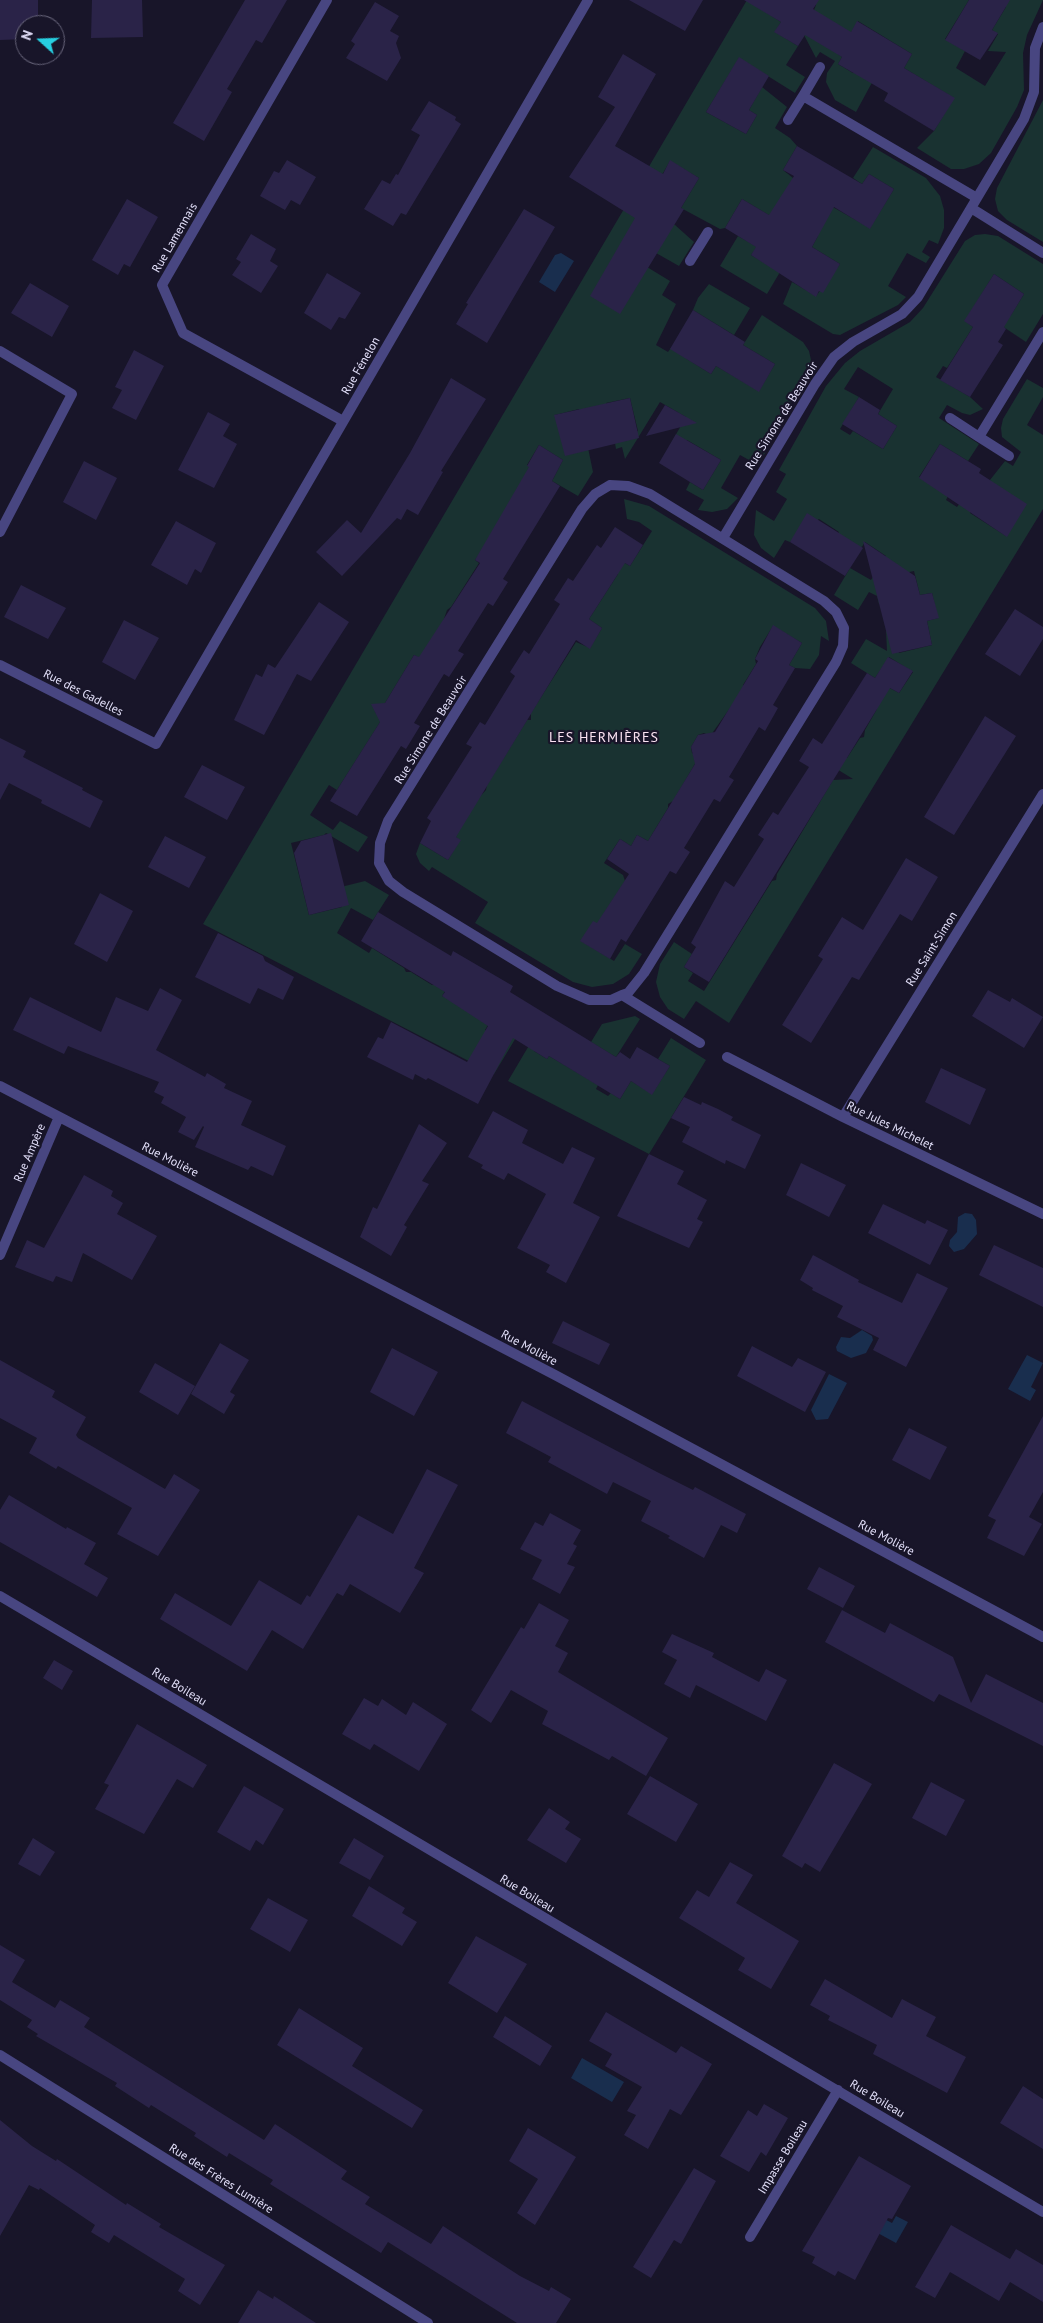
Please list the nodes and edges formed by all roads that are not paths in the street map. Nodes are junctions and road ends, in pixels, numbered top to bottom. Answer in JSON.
{"nodes":[{"id":1,"x":326,"y":0,"type":"edge"},
{"id":2,"x":588,"y":0,"type":"edge"},
{"id":3,"x":1043,"y":27,"type":"edge"},
{"id":4,"x":820,"y":67,"type":"dead end"},
{"id":5,"x":803,"y":96,"type":"junction"},
{"id":6,"x":788,"y":120,"type":"dead end"},
{"id":7,"x":977,"y":198,"type":"junction"},
{"id":8,"x":971,"y":208,"type":"junction"},
{"id":9,"x":708,"y":232,"type":"dead end"},
{"id":10,"x":1043,"y":253,"type":"edge"},
{"id":11,"x":690,"y":261,"type":"dead end"},
{"id":12,"x":1043,"y":332,"type":"edge"},
{"id":13,"x":0,"y":351,"type":"edge"},
{"id":14,"x":950,"y":418,"type":"dead end"},
{"id":15,"x":343,"y":421,"type":"junction"},
{"id":16,"x":979,"y":437,"type":"junction"},
{"id":17,"x":1009,"y":456,"type":"dead end"},
{"id":18,"x":0,"y":532,"type":"edge"},
{"id":19,"x":723,"y":538,"type":"junction"},
{"id":20,"x":0,"y":665,"type":"edge"},
{"id":21,"x":156,"y":744,"type":"joint"},
{"id":22,"x":1043,"y":794,"type":"edge"},
{"id":23,"x":622,"y":996,"type":"junction"},
{"id":24,"x":700,"y":1043,"type":"dead end"},
{"id":25,"x":727,"y":1057,"type":"dead end"},
{"id":26,"x":0,"y":1086,"type":"edge"},
{"id":27,"x":59,"y":1117,"type":"junction"},
{"id":28,"x":843,"y":1117,"type":"junction"},
{"id":29,"x":1043,"y":1214,"type":"edge"},
{"id":30,"x":0,"y":1255,"type":"edge"},
{"id":31,"x":0,"y":1596,"type":"edge"},
{"id":32,"x":1043,"y":1637,"type":"edge"},
{"id":33,"x":0,"y":2056,"type":"edge"},
{"id":34,"x":838,"y":2090,"type":"junction"},
{"id":35,"x":1043,"y":2212,"type":"edge"},
{"id":36,"x":750,"y":2237,"type":"dead end"},
{"id":37,"x":428,"y":2323,"type":"edge"}],
"edges":[{"from":1,"to":15,"type":"street","name":"Rue Lamennais"},
{"from":2,"to":15,"type":"street","name":"Rue Fénelon"},
{"from":3,"to":7,"type":"street","name":"Rue Simone de Beauvoir"},
{"from":4,"to":5,"type":"street"},
{"from":5,"to":6,"type":"street"},
{"from":5,"to":7,"type":"street"},
{"from":7,"to":8,"type":"street","name":"Rue Simone de Beauvoir"},
{"from":8,"to":10,"type":"street"},
{"from":8,"to":19,"type":"street","name":"Rue Simone de Beauvoir"},
{"from":9,"to":11,"type":"street"},
{"from":12,"to":16,"type":"street"},
{"from":13,"to":18,"type":"street"},
{"from":14,"to":16,"type":"street"},
{"from":15,"to":21,"type":"street","name":"Rue Fénelon"},
{"from":16,"to":17,"type":"street"},
{"from":19,"to":23,"type":"street","name":"Rue Simone de Beauvoir"},
{"from":19,"to":23,"type":"street","name":"Rue Simone de Beauvoir"},
{"from":20,"to":21,"type":"street","name":"Rue des Gadelles"},
{"from":22,"to":28,"type":"street","name":"Rue Saint-Simon"},
{"from":23,"to":24,"type":"street"},
{"from":25,"to":28,"type":"street","name":"Rue Jules Michelet"},
{"from":26,"to":27,"type":"street","name":"Rue Molière"},
{"from":27,"to":30,"type":"street","name":"Rue Ampère"},
{"from":27,"to":32,"type":"street","name":"Rue Molière"},
{"from":28,"to":29,"type":"street","name":"Rue Jules Michelet"},
{"from":31,"to":34,"type":"street","name":"Rue Boileau"},
{"from":33,"to":37,"type":"street","name":"Rue des Frères Lumière"},
{"from":34,"to":35,"type":"street","name":"Rue Boileau"},
{"from":34,"to":36,"type":"street","name":"Impasse Boileau"}]}
